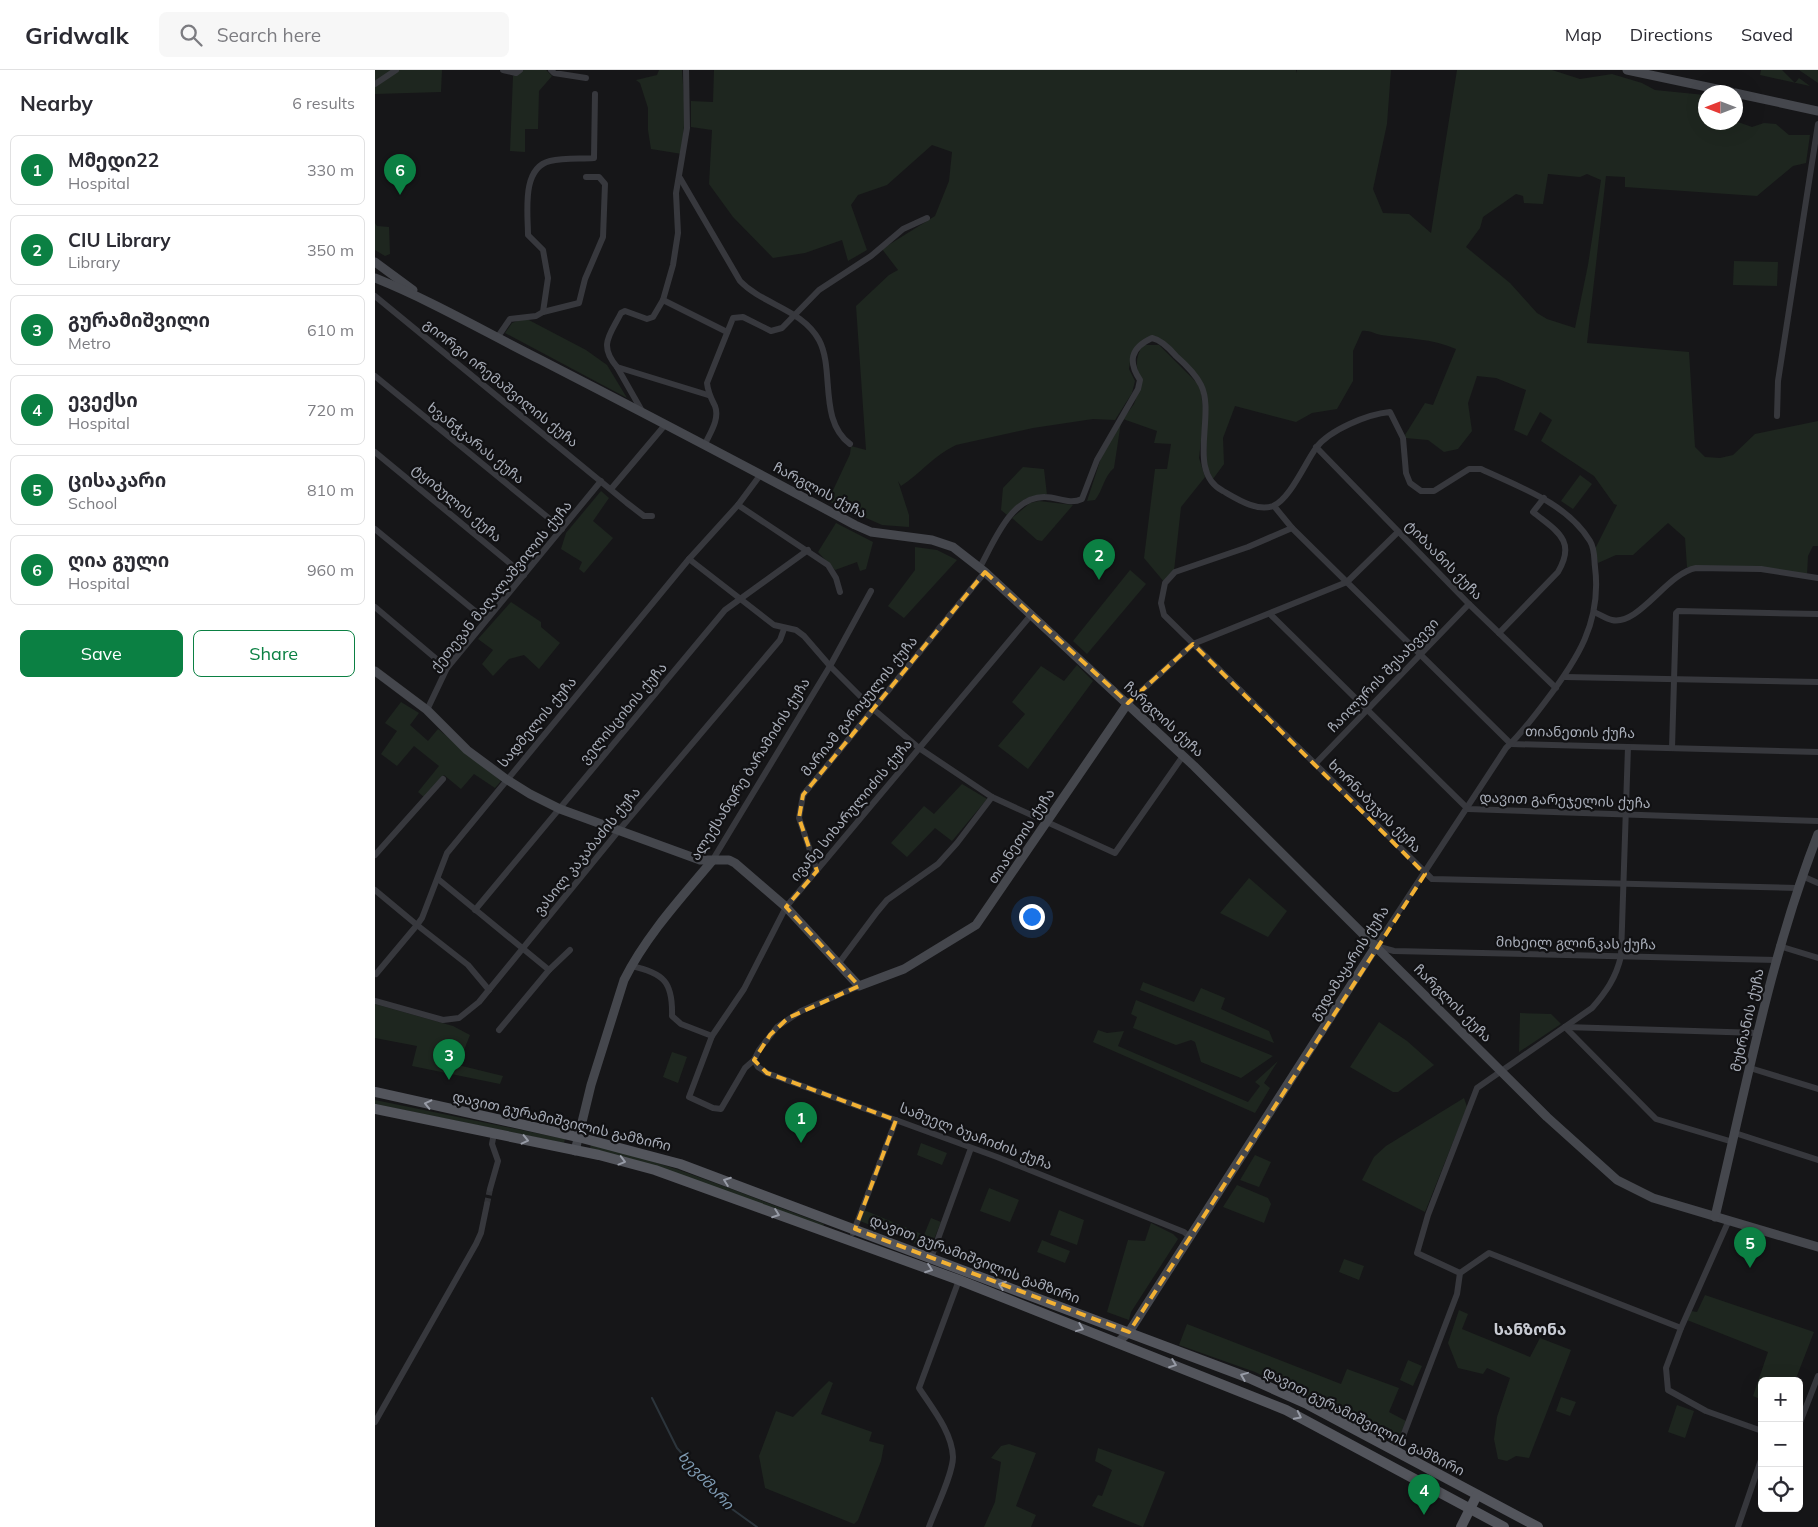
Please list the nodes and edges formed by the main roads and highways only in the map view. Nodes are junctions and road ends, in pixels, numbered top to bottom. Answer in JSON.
{"nodes":[{"id":1,"x":375,"y":1092,"type":"edge"},
{"id":2,"x":375,"y":1109,"type":"edge"},
{"id":3,"x":1477,"y":1495,"type":"junction"},
{"id":4,"x":1469,"y":1510,"type":"junction"},
{"id":5,"x":1461,"y":1527,"type":"edge"},
{"id":6,"x":1504,"y":1527,"type":"edge"},
{"id":7,"x":1538,"y":1527,"type":"edge"}],
"edges":[{"from":3,"to":1,"type":"main road","name":"დავით გურამიშვილის გამზირი","one_way":true},
{"from":2,"to":4,"type":"main road","name":"დავით გურამიშვილის გამზირი","one_way":true},
{"from":3,"to":4,"type":"main road"},
{"from":3,"to":7,"type":"main road","name":"დავით გურამიშვილის გამზირი"},
{"from":4,"to":5,"type":"main road"},
{"from":4,"to":6,"type":"main road","name":"დავით გურამიშვილის გამზირი"}]}
